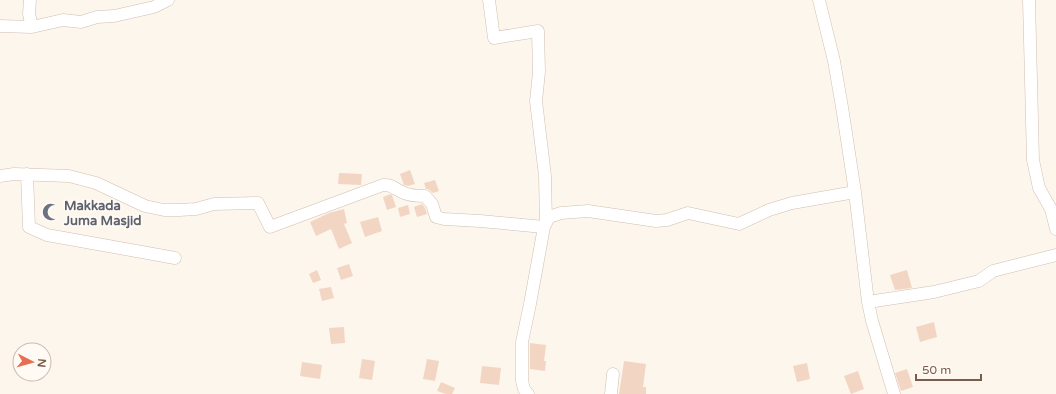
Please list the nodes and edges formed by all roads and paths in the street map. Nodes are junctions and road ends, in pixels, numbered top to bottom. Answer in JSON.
{"nodes":[{"id":1,"x":30,"y":0,"type":"edge"},
{"id":2,"x":168,"y":0,"type":"edge"},
{"id":3,"x":489,"y":0,"type":"edge"},
{"id":4,"x":819,"y":0,"type":"edge"},
{"id":5,"x":1029,"y":0,"type":"edge"},
{"id":6,"x":0,"y":26,"type":"edge"},
{"id":7,"x":32,"y":27,"type":"junction"},
{"id":8,"x":27,"y":174,"type":"junction"},
{"id":9,"x":0,"y":176,"type":"edge"},
{"id":10,"x":855,"y":192,"type":"junction"},
{"id":11,"x":545,"y":225,"type":"junction"},
{"id":12,"x":1056,"y":229,"type":"edge"},
{"id":13,"x":1056,"y":255,"type":"edge"},
{"id":14,"x":175,"y":258,"type":"dead end"},
{"id":15,"x":868,"y":302,"type":"junction"},
{"id":16,"x":613,"y":374,"type":"dead end"},
{"id":17,"x":528,"y":394,"type":"edge"},
{"id":18,"x":611,"y":394,"type":"edge"},
{"id":19,"x":894,"y":394,"type":"edge"}],
"edges":[{"from":1,"to":7,"type":"street"},
{"from":2,"to":7,"type":"street"},
{"from":3,"to":11,"type":"street"},
{"from":4,"to":10,"type":"street"},
{"from":5,"to":12,"type":"street"},
{"from":6,"to":7,"type":"street"},
{"from":8,"to":9,"type":"street"},
{"from":8,"to":11,"type":"street"},
{"from":8,"to":14,"type":"street"},
{"from":10,"to":11,"type":"street"},
{"from":10,"to":15,"type":"street"},
{"from":11,"to":17,"type":"street"},
{"from":13,"to":15,"type":"street"},
{"from":15,"to":19,"type":"street"},
{"from":16,"to":18,"type":"street"}]}
